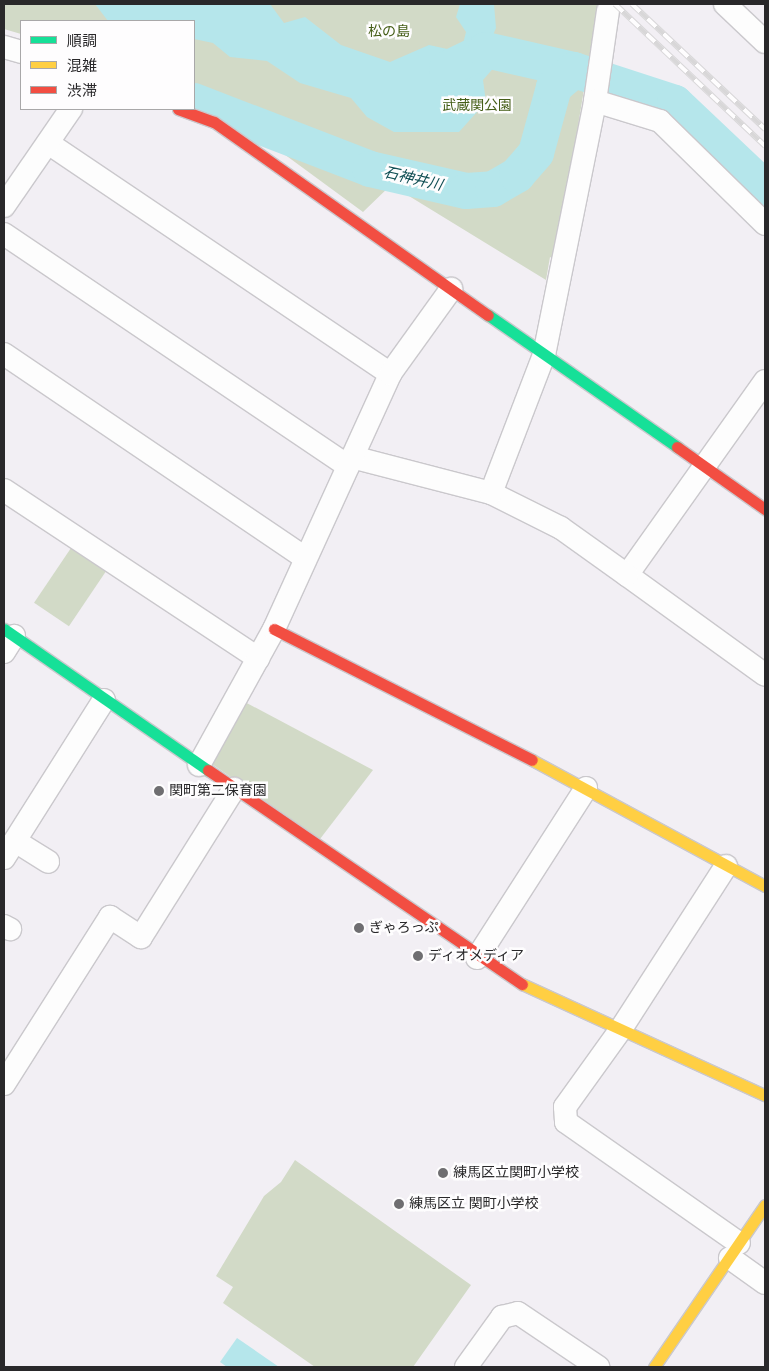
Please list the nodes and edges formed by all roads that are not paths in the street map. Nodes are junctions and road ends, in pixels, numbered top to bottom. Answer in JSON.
{"nodes":[{"id":1,"x":725,"y":4,"type":"edge"},
{"id":2,"x":608,"y":11,"type":"dead end"},
{"id":3,"x":765,"y":42,"type":"edge"},
{"id":4,"x":4,"y":47,"type":"edge"},
{"id":5,"x":20,"y":52,"type":"edge"},
{"id":6,"x":595,"y":95,"type":"junction"},
{"id":7,"x":70,"y":110,"type":"edge"},
{"id":8,"x":181,"y":110,"type":"edge"},
{"id":9,"x":48,"y":143,"type":"junction"},
{"id":10,"x":4,"y":206,"type":"edge"},
{"id":11,"x":765,"y":224,"type":"edge"},
{"id":12,"x":4,"y":234,"type":"edge"},
{"id":13,"x":451,"y":289,"type":"junction"},
{"id":14,"x":4,"y":354,"type":"edge"},
{"id":15,"x":544,"y":355,"type":"junction"},
{"id":16,"x":390,"y":374,"type":"junction"},
{"id":17,"x":765,"y":382,"type":"edge"},
{"id":18,"x":350,"y":462,"type":"junction"},
{"id":19,"x":704,"y":467,"type":"junction"},
{"id":20,"x":4,"y":490,"type":"edge"},
{"id":21,"x":491,"y":493,"type":"junction"},
{"id":22,"x":765,"y":509,"type":"edge"},
{"id":23,"x":305,"y":558,"type":"junction"},
{"id":24,"x":627,"y":575,"type":"junction"},
{"id":25,"x":274,"y":629,"type":"junction"},
{"id":26,"x":7,"y":639,"type":"edge"},
{"id":27,"x":258,"y":658,"type":"junction"},
{"id":28,"x":765,"y":675,"type":"edge"},
{"id":29,"x":104,"y":700,"type":"junction"},
{"id":30,"x":199,"y":765,"type":"junction"},
{"id":31,"x":586,"y":788,"type":"junction"},
{"id":32,"x":234,"y":789,"type":"junction"},
{"id":33,"x":9,"y":849,"type":"edge"},
{"id":34,"x":48,"y":862,"type":"dead end"},
{"id":35,"x":726,"y":866,"type":"junction"},
{"id":36,"x":765,"y":886,"type":"edge"},
{"id":37,"x":477,"y":958,"type":"junction"},
{"id":38,"x":621,"y":1030,"type":"junction"},
{"id":39,"x":4,"y":1084,"type":"edge"},
{"id":40,"x":765,"y":1095,"type":"edge"},
{"id":41,"x":765,"y":1205,"type":"edge"},
{"id":42,"x":734,"y":1251,"type":"junction"},
{"id":43,"x":765,"y":1283,"type":"edge"},
{"id":44,"x":466,"y":1367,"type":"edge"},
{"id":45,"x":598,"y":1367,"type":"edge"},
{"id":46,"x":654,"y":1367,"type":"edge"}],
"edges":[{"from":1,"to":3,"type":"street"},
{"from":2,"to":6,"type":"street"},
{"from":4,"to":5,"type":"street"},
{"from":6,"to":11,"type":"street"},
{"from":6,"to":15,"type":"street"},
{"from":7,"to":9,"type":"street"},
{"from":8,"to":13,"type":"street"},
{"from":9,"to":10,"type":"street"},
{"from":9,"to":16,"type":"street"},
{"from":12,"to":18,"type":"street"},
{"from":13,"to":15,"type":"street"},
{"from":13,"to":16,"type":"street"},
{"from":14,"to":23,"type":"street"},
{"from":15,"to":19,"type":"street"},
{"from":15,"to":21,"type":"street"},
{"from":16,"to":18,"type":"street"},
{"from":17,"to":19,"type":"street"},
{"from":18,"to":21,"type":"street"},
{"from":18,"to":23,"type":"street"},
{"from":19,"to":22,"type":"street"},
{"from":19,"to":24,"type":"street"},
{"from":20,"to":27,"type":"street"},
{"from":21,"to":24,"type":"street"},
{"from":23,"to":25,"type":"street"},
{"from":24,"to":28,"type":"street"},
{"from":25,"to":27,"type":"street"},
{"from":25,"to":31,"type":"street"},
{"from":26,"to":29,"type":"street"},
{"from":27,"to":30,"type":"street"},
{"from":29,"to":30,"type":"street"},
{"from":29,"to":33,"type":"street"},
{"from":30,"to":32,"type":"street"},
{"from":31,"to":35,"type":"street"},
{"from":31,"to":37,"type":"street"},
{"from":32,"to":37,"type":"street"},
{"from":32,"to":39,"type":"street"},
{"from":33,"to":34,"type":"street"},
{"from":35,"to":36,"type":"street"},
{"from":35,"to":38,"type":"street"},
{"from":37,"to":38,"type":"street"},
{"from":38,"to":40,"type":"street"},
{"from":38,"to":42,"type":"street"},
{"from":41,"to":42,"type":"street"},
{"from":42,"to":43,"type":"street"},
{"from":42,"to":46,"type":"street"},
{"from":44,"to":45,"type":"street"}]}
